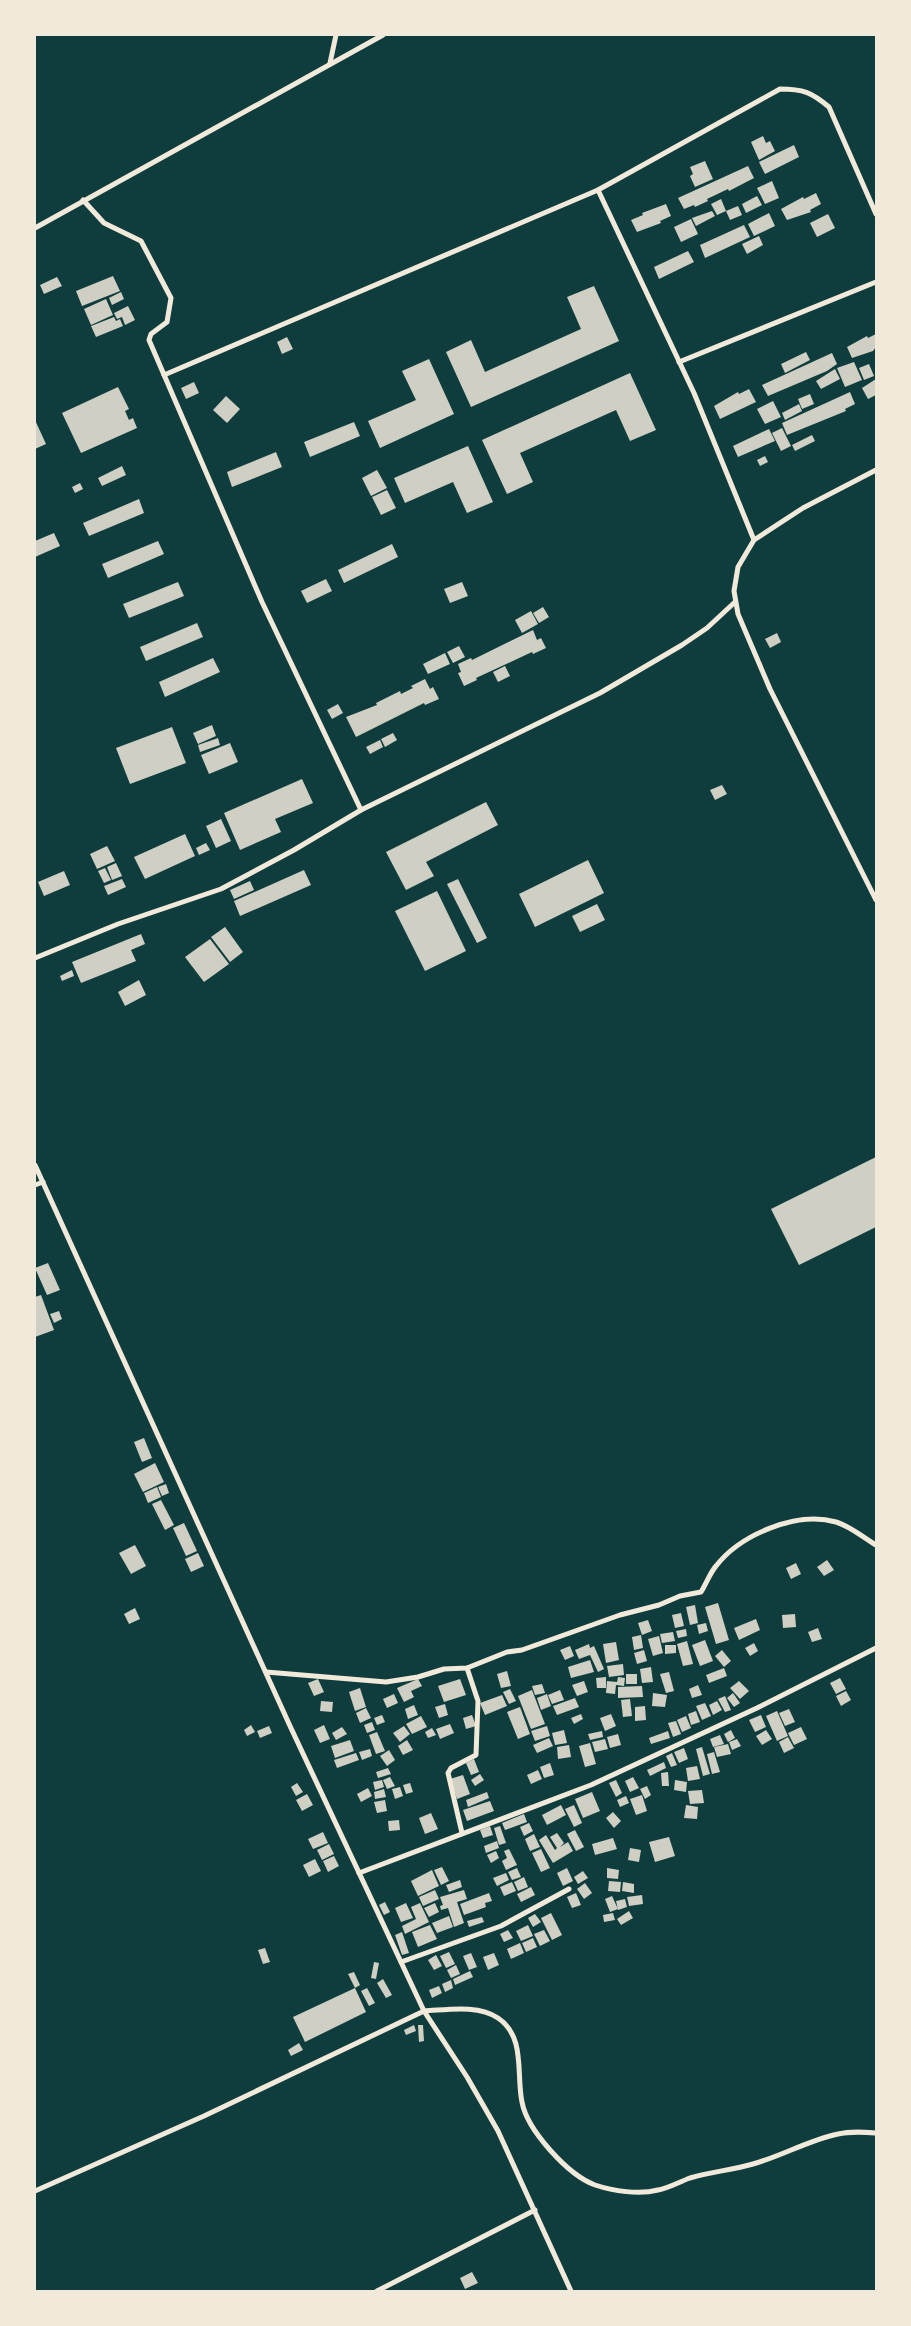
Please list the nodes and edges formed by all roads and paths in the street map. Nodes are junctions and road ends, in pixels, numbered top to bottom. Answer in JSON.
{"nodes":[{"id":1,"x":336,"y":35,"type":"edge"},
{"id":2,"x":383,"y":35,"type":"edge"},
{"id":3,"x":330,"y":63,"type":"junction"},
{"id":4,"x":598,"y":190,"type":"junction"},
{"id":5,"x":83,"y":200,"type":"junction"},
{"id":6,"x":876,"y":214,"type":"edge"},
{"id":7,"x":35,"y":228,"type":"edge"},
{"id":8,"x":876,"y":282,"type":"edge"},
{"id":9,"x":679,"y":362,"type":"junction"},
{"id":10,"x":164,"y":375,"type":"junction"},
{"id":11,"x":876,"y":470,"type":"edge"},
{"id":12,"x":754,"y":540,"type":"junction"},
{"id":13,"x":735,"y":602,"type":"junction"},
{"id":14,"x":361,"y":810,"type":"junction"},
{"id":15,"x":876,"y":900,"type":"edge"},
{"id":16,"x":35,"y":958,"type":"edge"},
{"id":17,"x":35,"y":1165,"type":"edge"},
{"id":18,"x":43,"y":1182,"type":"junction"},
{"id":19,"x":35,"y":1185,"type":"edge"},
{"id":20,"x":876,"y":1544,"type":"edge"},
{"id":21,"x":876,"y":1648,"type":"edge"},
{"id":22,"x":467,"y":1668,"type":"junction"},
{"id":23,"x":266,"y":1672,"type":"junction"},
{"id":24,"x":462,"y":1833,"type":"junction"},
{"id":25,"x":359,"y":1873,"type":"junction"},
{"id":26,"x":570,"y":1889,"type":"dead end"},
{"id":27,"x":401,"y":1962,"type":"junction"},
{"id":28,"x":424,"y":2011,"type":"junction"},
{"id":29,"x":876,"y":2133,"type":"edge"},
{"id":30,"x":35,"y":2191,"type":"edge"},
{"id":31,"x":535,"y":2210,"type":"junction"},
{"id":32,"x":377,"y":2291,"type":"edge"},
{"id":33,"x":571,"y":2291,"type":"edge"}],
"edges":[{"from":1,"to":3,"type":"street"},
{"from":2,"to":3,"type":"street"},
{"from":3,"to":5,"type":"street"},
{"from":4,"to":6,"type":"street"},
{"from":4,"to":9,"type":"street"},
{"from":4,"to":10,"type":"street"},
{"from":5,"to":7,"type":"street"},
{"from":5,"to":10,"type":"street"},
{"from":8,"to":9,"type":"street"},
{"from":9,"to":12,"type":"street"},
{"from":10,"to":14,"type":"street"},
{"from":11,"to":12,"type":"street"},
{"from":12,"to":13,"type":"street"},
{"from":13,"to":14,"type":"street"},
{"from":13,"to":15,"type":"street"},
{"from":14,"to":16,"type":"street"},
{"from":17,"to":18,"type":"street"},
{"from":18,"to":19,"type":"street"},
{"from":18,"to":23,"type":"street"},
{"from":20,"to":22,"type":"street"},
{"from":21,"to":24,"type":"street"},
{"from":22,"to":23,"type":"street"},
{"from":22,"to":24,"type":"street"},
{"from":23,"to":25,"type":"street"},
{"from":24,"to":25,"type":"street"},
{"from":25,"to":27,"type":"street"},
{"from":26,"to":27,"type":"street"},
{"from":27,"to":28,"type":"street"},
{"from":28,"to":29,"type":"street"},
{"from":28,"to":30,"type":"street"},
{"from":28,"to":31,"type":"street"},
{"from":31,"to":32,"type":"street"},
{"from":31,"to":33,"type":"street"}]}
